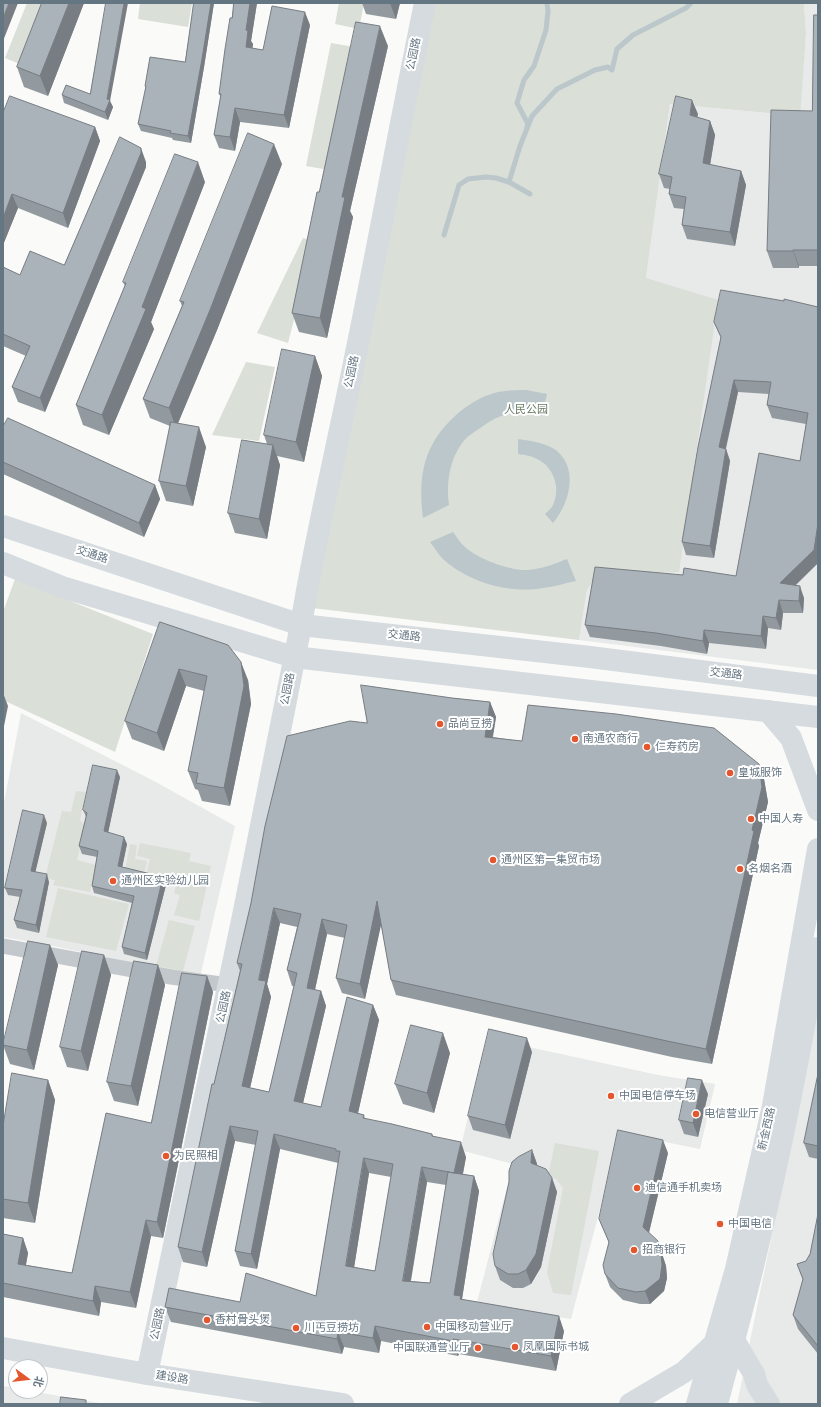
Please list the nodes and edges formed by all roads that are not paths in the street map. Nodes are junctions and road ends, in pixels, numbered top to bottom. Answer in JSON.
{"nodes":[{"id":1,"x":424,"y":3,"type":"edge"},
{"id":2,"x":3,"y":526,"type":"edge"},
{"id":3,"x":3,"y":563,"type":"edge"},
{"id":4,"x":301,"y":624,"type":"junction"},
{"id":5,"x":294,"y":657,"type":"junction"},
{"id":6,"x":818,"y":686,"type":"edge"},
{"id":7,"x":768,"y":711,"type":"junction"},
{"id":8,"x":818,"y":717,"type":"edge"},
{"id":9,"x":818,"y":810,"type":"edge"},
{"id":10,"x":818,"y":849,"type":"edge"},
{"id":11,"x":3,"y":946,"type":"edge"},
{"id":12,"x":818,"y":948,"type":"edge"},
{"id":13,"x":228,"y":985,"type":"junction"},
{"id":14,"x":813,"y":1010,"type":"edge"},
{"id":15,"x":724,"y":1342,"type":"junction"},
{"id":16,"x":3,"y":1348,"type":"edge"},
{"id":17,"x":48,"y":1369,"type":"edge"},
{"id":18,"x":147,"y":1374,"type":"junction"},
{"id":19,"x":265,"y":1404,"type":"edge"},
{"id":20,"x":343,"y":1404,"type":"edge"},
{"id":21,"x":630,"y":1404,"type":"edge"},
{"id":22,"x":697,"y":1404,"type":"edge"},
{"id":23,"x":717,"y":1404,"type":"edge"},
{"id":24,"x":769,"y":1404,"type":"edge"}],
"edges":[{"from":1,"to":4,"type":"main road","name":"公园路"},
{"from":2,"to":4,"type":"main road","name":"交通路"},
{"from":3,"to":5,"type":"main road"},
{"from":4,"to":5,"type":"main road","name":"公园路"},
{"from":4,"to":6,"type":"main road","name":"交通路"},
{"from":5,"to":7,"type":"main road"},
{"from":5,"to":13,"type":"main road","name":"公园路"},
{"from":7,"to":8,"type":"main road"},
{"from":7,"to":9,"type":"main road"},
{"from":10,"to":15,"type":"main road","name":"新金西路"},
{"from":11,"to":13,"type":"street"},
{"from":12,"to":14,"type":"main road","name":"新金西路"},
{"from":13,"to":18,"type":"main road","name":"公园路"},
{"from":14,"to":15,"type":"main road","name":"新金西路"},
{"from":15,"to":21,"type":"main road"},
{"from":15,"to":22,"type":"main road","name":"新金西路"},
{"from":15,"to":23,"type":"main road","name":"新金西路"},
{"from":15,"to":24,"type":"main road"},
{"from":16,"to":18,"type":"main road","name":"建设路"},
{"from":17,"to":19,"type":"main road","name":"建设路"},
{"from":18,"to":20,"type":"main road","name":"建设路"}]}
